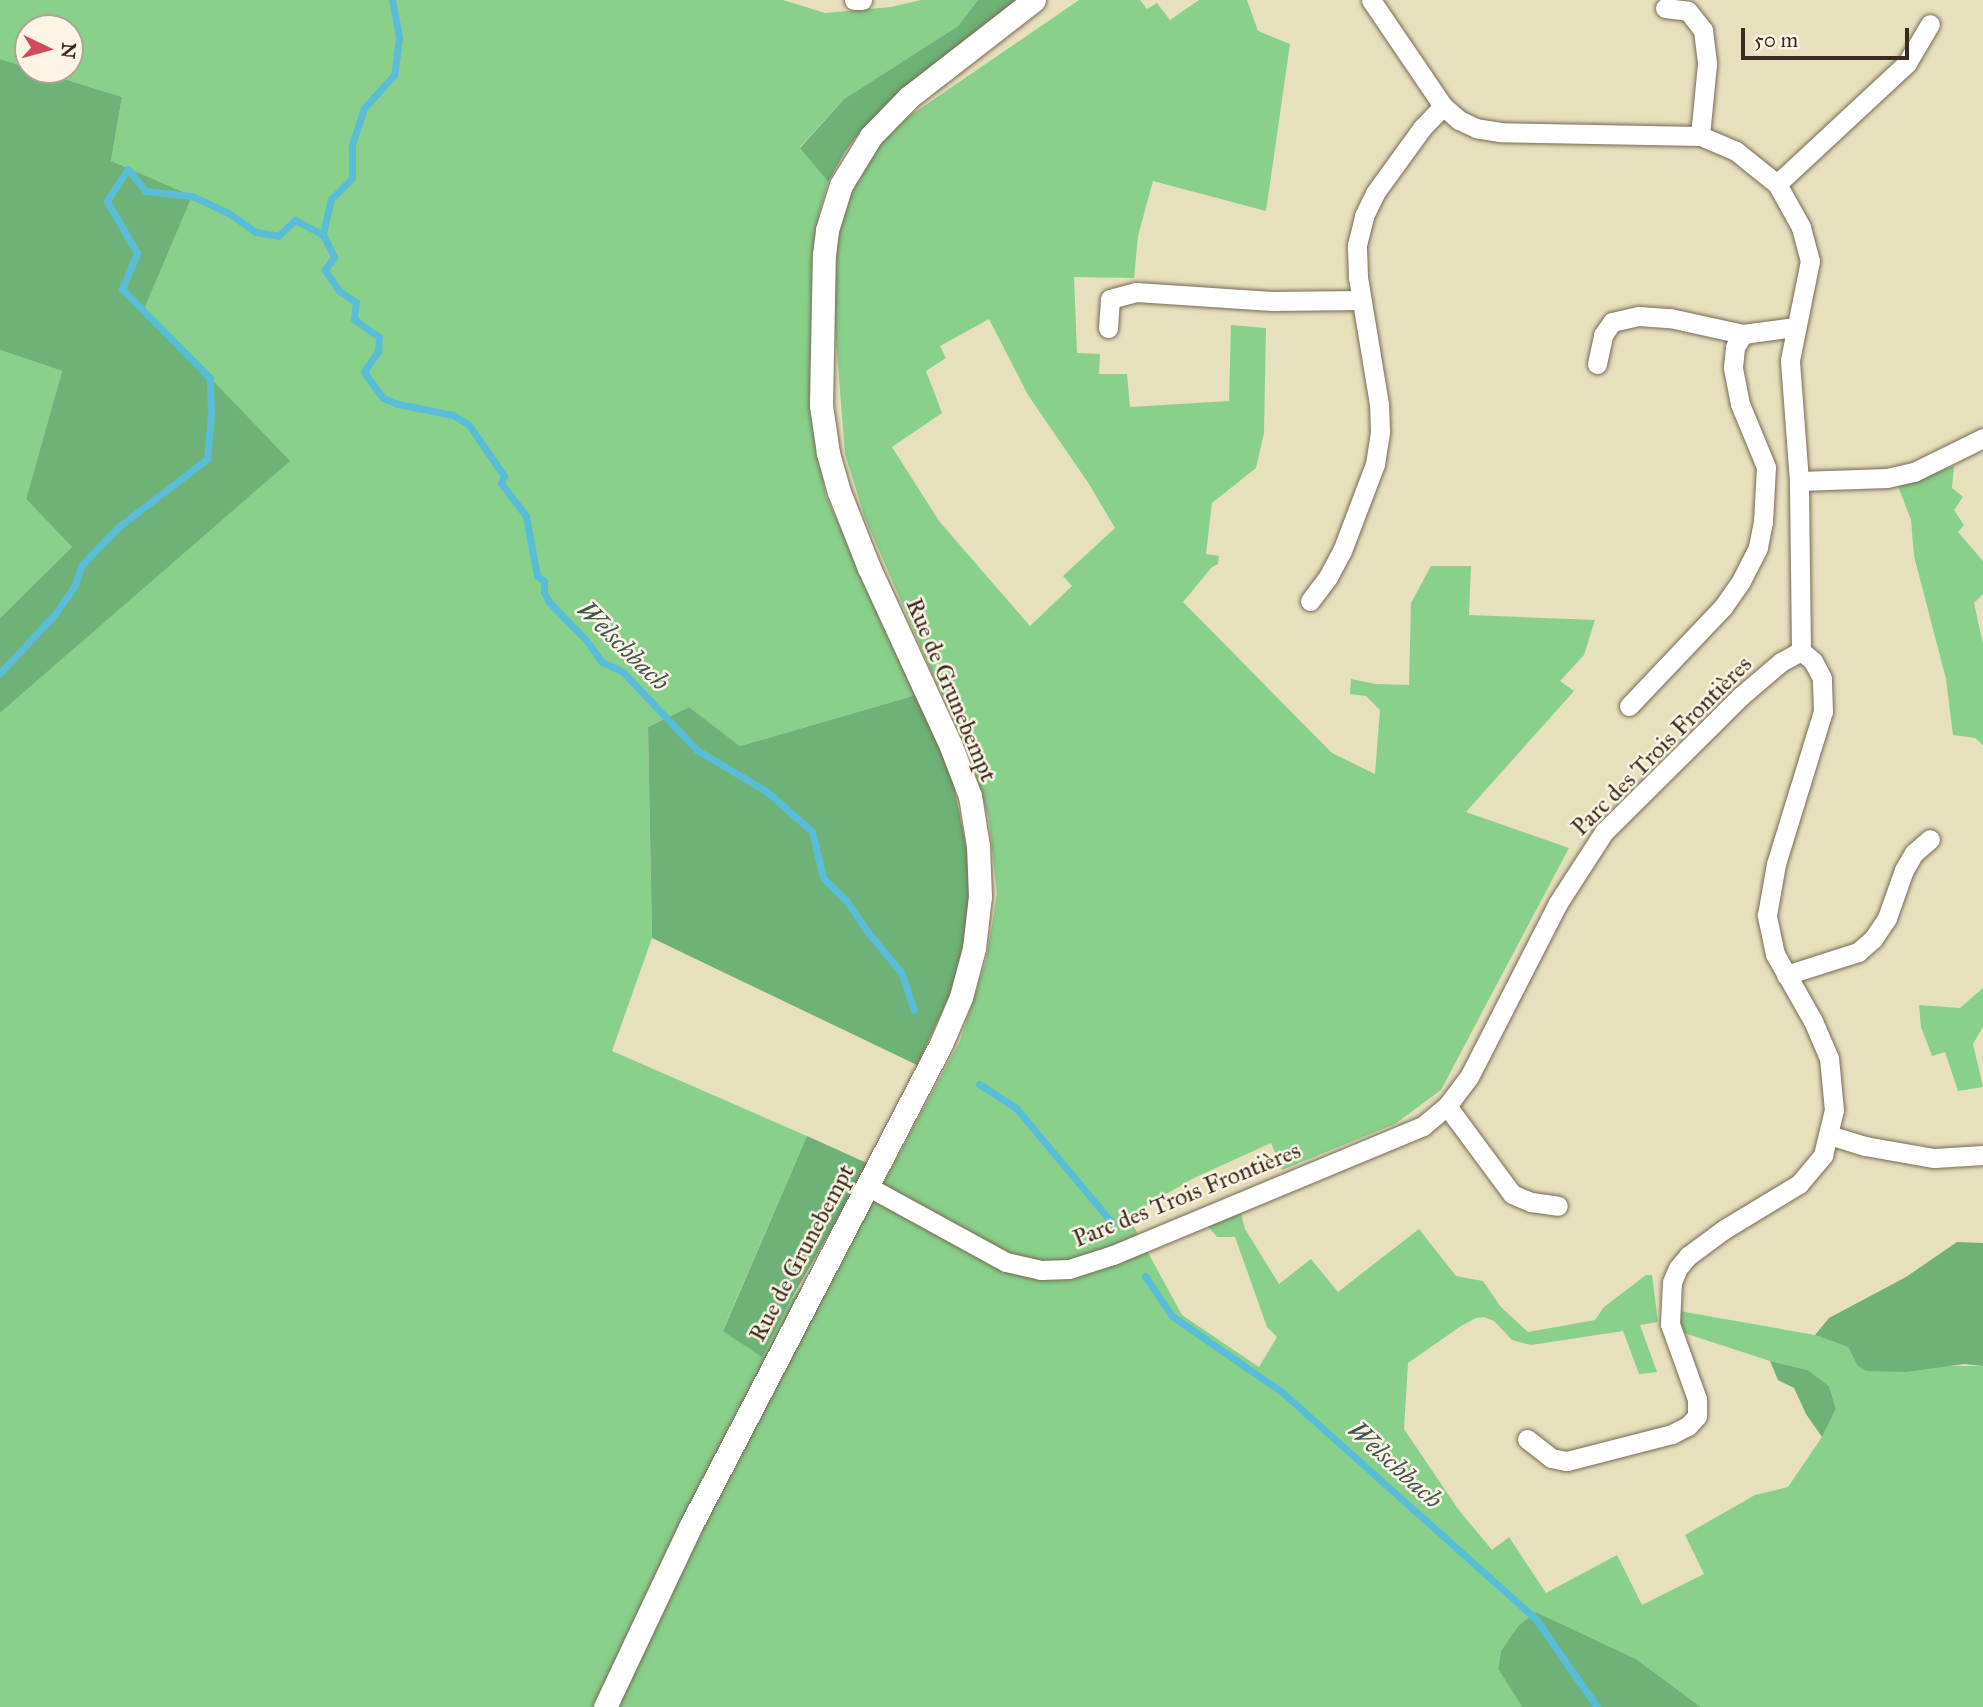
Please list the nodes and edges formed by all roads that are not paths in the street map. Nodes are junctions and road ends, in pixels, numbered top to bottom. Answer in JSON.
{"nodes":[{"id":1,"x":853,"y":0,"type":"edge"},
{"id":2,"x":862,"y":0,"type":"edge"},
{"id":3,"x":1034,"y":0,"type":"edge"},
{"id":4,"x":1371,"y":0,"type":"edge"},
{"id":5,"x":1665,"y":8,"type":"dead end"},
{"id":6,"x":1930,"y":24,"type":"dead end"},
{"id":7,"x":1443,"y":106,"type":"junction"},
{"id":8,"x":1700,"y":136,"type":"junction"},
{"id":9,"x":1777,"y":184,"type":"junction"},
{"id":10,"x":1360,"y":300,"type":"junction"},
{"id":11,"x":1794,"y":327,"type":"junction"},
{"id":12,"x":1108,"y":328,"type":"dead end"},
{"id":13,"x":1743,"y":334,"type":"junction"},
{"id":14,"x":1597,"y":364,"type":"dead end"},
{"id":15,"x":1983,"y":438,"type":"edge"},
{"id":16,"x":1799,"y":481,"type":"junction"},
{"id":17,"x":1310,"y":601,"type":"dead end"},
{"id":18,"x":1801,"y":650,"type":"junction"},
{"id":19,"x":1629,"y":706,"type":"dead end"},
{"id":20,"x":1930,"y":839,"type":"dead end"},
{"id":21,"x":1786,"y":975,"type":"junction"},
{"id":22,"x":1447,"y":1106,"type":"junction"},
{"id":23,"x":1829,"y":1135,"type":"junction"},
{"id":24,"x":1983,"y":1155,"type":"edge"},
{"id":25,"x":867,"y":1185,"type":"junction"},
{"id":26,"x":1558,"y":1206,"type":"dead end"},
{"id":27,"x":1527,"y":1439,"type":"dead end"},
{"id":28,"x":605,"y":1707,"type":"edge"}],
"edges":[{"from":1,"to":2,"type":"street"},
{"from":3,"to":25,"type":"street","name":"Rue de Grunebempt"},
{"from":4,"to":7,"type":"street"},
{"from":5,"to":8,"type":"street"},
{"from":6,"to":9,"type":"street"},
{"from":7,"to":8,"type":"street"},
{"from":7,"to":10,"type":"street"},
{"from":8,"to":9,"type":"street"},
{"from":9,"to":11,"type":"street"},
{"from":10,"to":12,"type":"street"},
{"from":10,"to":17,"type":"street"},
{"from":11,"to":13,"type":"street"},
{"from":11,"to":16,"type":"street"},
{"from":13,"to":14,"type":"street"},
{"from":13,"to":19,"type":"street"},
{"from":15,"to":16,"type":"street"},
{"from":16,"to":18,"type":"street"},
{"from":18,"to":21,"type":"street"},
{"from":18,"to":22,"type":"street","name":"Parc des Trois Frontières"},
{"from":20,"to":21,"type":"street"},
{"from":21,"to":23,"type":"street"},
{"from":22,"to":25,"type":"street","name":"Parc des Trois Frontières"},
{"from":22,"to":26,"type":"street"},
{"from":23,"to":24,"type":"street"},
{"from":23,"to":27,"type":"street"},
{"from":25,"to":28,"type":"street","name":"Rue de Grunebempt"}]}
